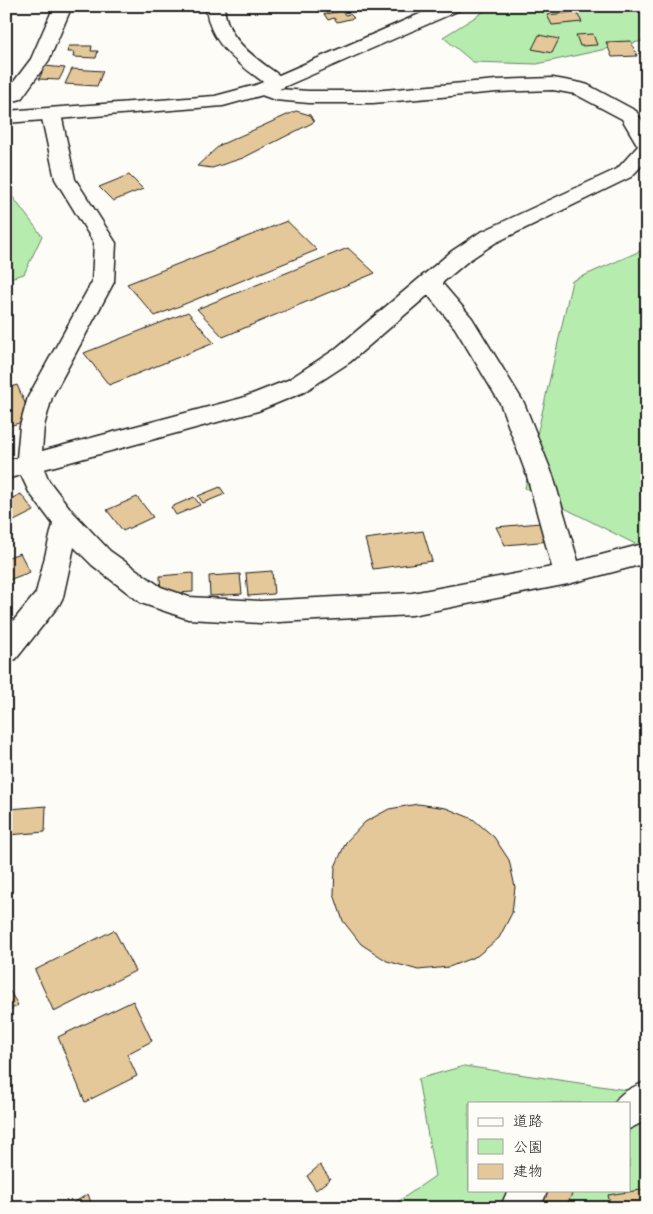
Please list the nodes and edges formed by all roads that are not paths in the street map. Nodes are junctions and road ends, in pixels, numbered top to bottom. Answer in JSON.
{"nodes":[{"id":1,"x":63,"y":6,"type":"edge"},
{"id":2,"x":215,"y":6,"type":"edge"},
{"id":3,"x":454,"y":6,"type":"edge"},
{"id":4,"x":270,"y":86,"type":"junction"},
{"id":5,"x":10,"y":91,"type":"edge"},
{"id":6,"x":51,"y":114,"type":"junction"},
{"id":7,"x":29,"y":116,"type":"junction"},
{"id":8,"x":6,"y":118,"type":"edge"},
{"id":9,"x":647,"y":144,"type":"edge"},
{"id":10,"x":647,"y":148,"type":"edge"},
{"id":11,"x":429,"y":282,"type":"junction"},
{"id":12,"x":17,"y":466,"type":"edge"},
{"id":13,"x":67,"y":522,"type":"junction"},
{"id":14,"x":647,"y":553,"type":"edge"},
{"id":15,"x":568,"y":574,"type":"junction"},
{"id":16,"x":6,"y":651,"type":"edge"},
{"id":17,"x":647,"y":1099,"type":"edge"},
{"id":18,"x":630,"y":1110,"type":"edge"},
{"id":19,"x":529,"y":1192,"type":"edge"},
{"id":20,"x":518,"y":1208,"type":"edge"}],
"edges":[{"from":1,"to":5,"type":"street"},
{"from":2,"to":4,"type":"street"},
{"from":3,"to":4,"type":"street"},
{"from":4,"to":6,"type":"street"},
{"from":4,"to":9,"type":"street"},
{"from":5,"to":7,"type":"street"},
{"from":6,"to":7,"type":"street"},
{"from":6,"to":12,"type":"street"},
{"from":7,"to":8,"type":"street"},
{"from":10,"to":11,"type":"street"},
{"from":11,"to":12,"type":"street"},
{"from":11,"to":15,"type":"street"},
{"from":12,"to":13,"type":"street"},
{"from":13,"to":15,"type":"street"},
{"from":13,"to":16,"type":"street"},
{"from":14,"to":15,"type":"street"},
{"from":17,"to":18,"type":"street"},
{"from":19,"to":20,"type":"street"}]}
